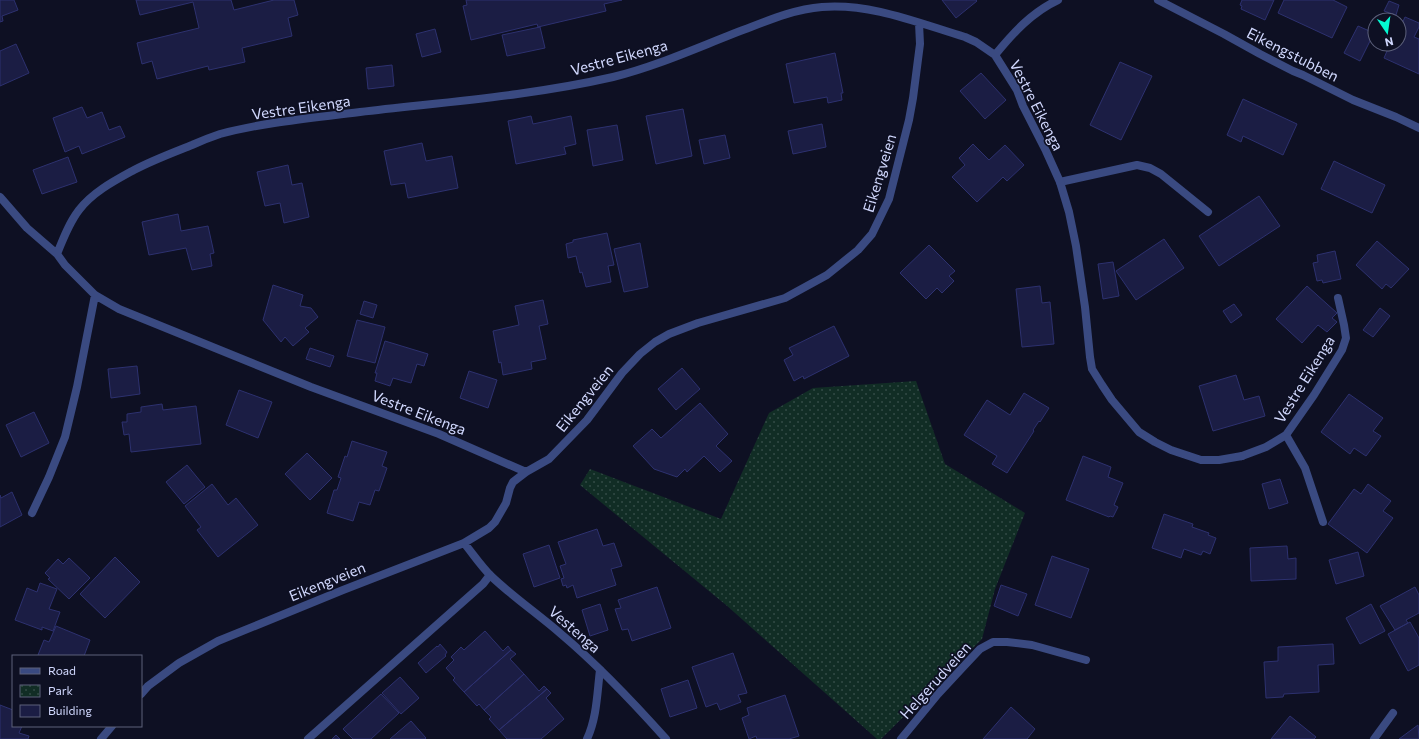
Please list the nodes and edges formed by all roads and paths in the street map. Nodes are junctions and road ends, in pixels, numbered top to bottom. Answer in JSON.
{"nodes":[{"id":1,"x":1058,"y":0,"type":"edge"},
{"id":2,"x":1158,"y":0,"type":"edge"},
{"id":3,"x":919,"y":24,"type":"junction"},
{"id":4,"x":995,"y":54,"type":"junction"},
{"id":5,"x":1419,"y":128,"type":"edge"},
{"id":6,"x":1060,"y":182,"type":"junction"},
{"id":7,"x":0,"y":196,"type":"edge"},
{"id":8,"x":1208,"y":212,"type":"dead end"},
{"id":9,"x":57,"y":254,"type":"junction"},
{"id":10,"x":95,"y":295,"type":"junction"},
{"id":11,"x":1338,"y":298,"type":"dead end"},
{"id":12,"x":1286,"y":435,"type":"junction"},
{"id":13,"x":526,"y":472,"type":"junction"},
{"id":14,"x":32,"y":513,"type":"dead end"},
{"id":15,"x":1323,"y":522,"type":"dead end"},
{"id":16,"x":464,"y":543,"type":"junction"},
{"id":17,"x":490,"y":575,"type":"junction"},
{"id":18,"x":1086,"y":660,"type":"dead end"},
{"id":19,"x":600,"y":670,"type":"junction"},
{"id":20,"x":142,"y":693,"type":"edge"},
{"id":21,"x":1393,"y":713,"type":"dead end"},
{"id":22,"x":111,"y":727,"type":"edge"},
{"id":23,"x":101,"y":739,"type":"edge"},
{"id":24,"x":308,"y":739,"type":"edge"},
{"id":25,"x":587,"y":739,"type":"edge"},
{"id":26,"x":666,"y":739,"type":"edge"},
{"id":27,"x":901,"y":739,"type":"edge"},
{"id":28,"x":1374,"y":739,"type":"edge"}],
"edges":[{"from":1,"to":4,"type":"street"},
{"from":2,"to":5,"type":"street","name":"Eikengstubben"},
{"from":3,"to":4,"type":"street","name":"Vestre Eikenga"},
{"from":3,"to":9,"type":"street","name":"Vestre Eikenga"},
{"from":3,"to":13,"type":"street","name":"Eikengveien"},
{"from":4,"to":6,"type":"street","name":"Vestre Eikenga"},
{"from":6,"to":8,"type":"street"},
{"from":6,"to":12,"type":"street","name":"Vestre Eikenga"},
{"from":7,"to":9,"type":"street"},
{"from":9,"to":10,"type":"street","name":"Vestre Eikenga"},
{"from":10,"to":13,"type":"street","name":"Vestre Eikenga"},
{"from":10,"to":14,"type":"street"},
{"from":11,"to":12,"type":"street","name":"Vestre Eikenga"},
{"from":12,"to":15,"type":"street"},
{"from":13,"to":16,"type":"street","name":"Eikengveien"},
{"from":16,"to":17,"type":"street","name":"Vestenga"},
{"from":16,"to":20,"type":"street","name":"Eikengveien"},
{"from":17,"to":19,"type":"street","name":"Vestenga"},
{"from":17,"to":24,"type":"street"},
{"from":18,"to":27,"type":"street","name":"Helgerudveien"},
{"from":19,"to":25,"type":"street"},
{"from":19,"to":26,"type":"street","name":"Vestenga"},
{"from":21,"to":28,"type":"street"},
{"from":22,"to":23,"type":"street"}]}
